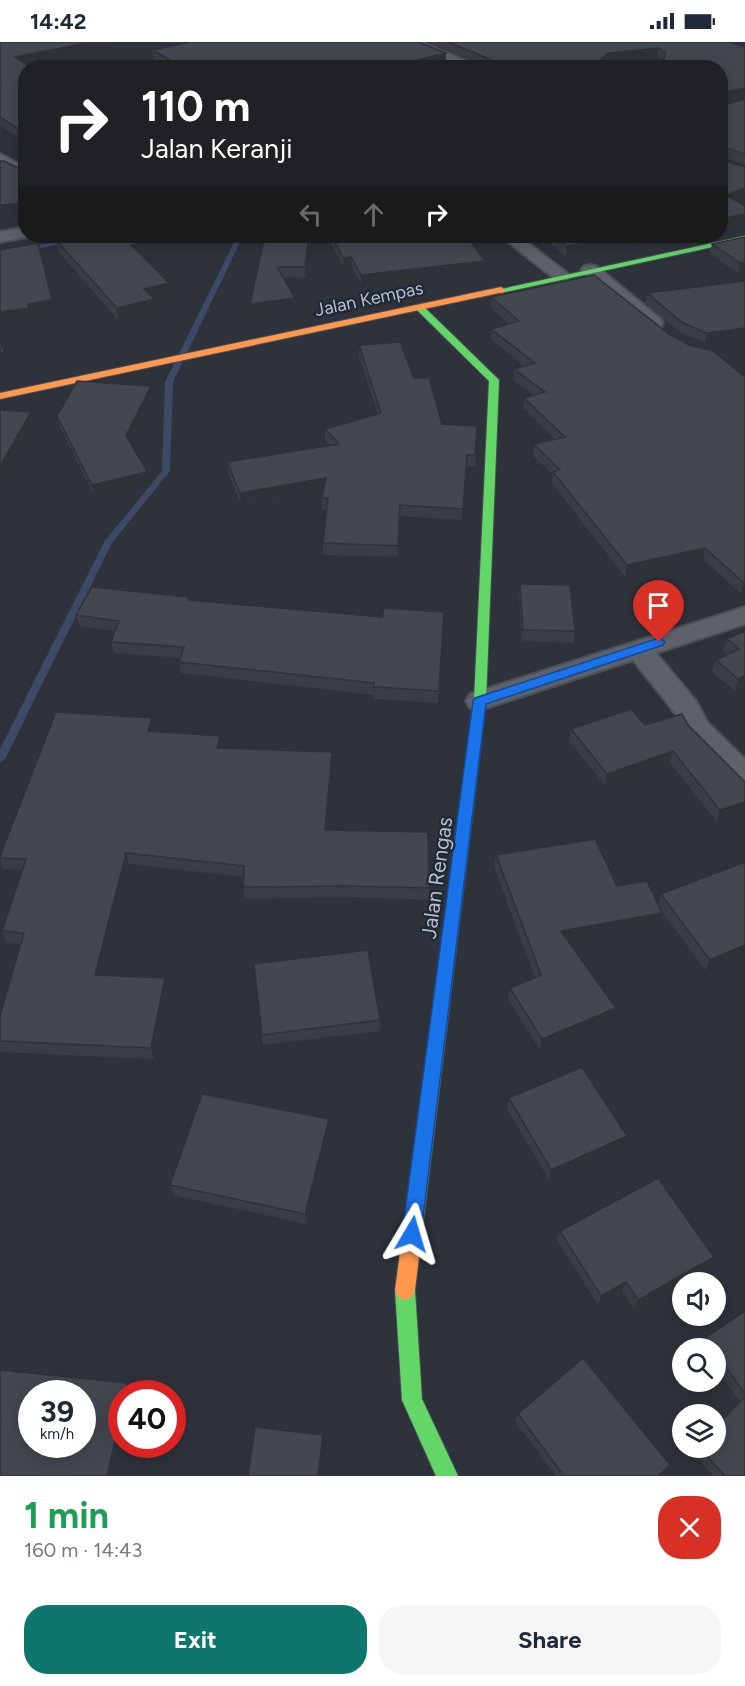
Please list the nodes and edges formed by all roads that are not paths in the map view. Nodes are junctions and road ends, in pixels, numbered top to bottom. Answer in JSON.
{"nodes":[{"id":1,"x":434,"y":42,"type":"edge"},
{"id":2,"x":415,"y":44,"type":"edge"},
{"id":3,"x":457,"y":60,"type":"edge"},
{"id":4,"x":0,"y":159,"type":"edge"},
{"id":5,"x":18,"y":170,"type":"edge"},
{"id":6,"x":18,"y":234,"type":"edge"},
{"id":7,"x":0,"y":237,"type":"edge"},
{"id":8,"x":745,"y":238,"type":"edge"},
{"id":9,"x":728,"y":242,"type":"edge"},
{"id":10,"x":518,"y":243,"type":"edge"},
{"id":11,"x":721,"y":243,"type":"edge"},
{"id":12,"x":591,"y":270,"type":"junction"},
{"id":13,"x":562,"y":276,"type":"junction"},
{"id":14,"x":419,"y":307,"type":"junction"},
{"id":15,"x":664,"y":332,"type":"edge"},
{"id":16,"x":0,"y":396,"type":"edge"},
{"id":17,"x":745,"y":615,"type":"edge"},
{"id":18,"x":638,"y":649,"type":"junction"},
{"id":19,"x":480,"y":701,"type":"junction"},
{"id":20,"x":745,"y":776,"type":"edge"},
{"id":21,"x":447,"y":1476,"type":"edge"}],
"edges":[{"from":1,"to":2,"type":"street"},
{"from":2,"to":3,"type":"street"},
{"from":4,"to":5,"type":"street"},
{"from":6,"to":7,"type":"street"},
{"from":8,"to":9,"type":"street","name":"Jalan Kempas"},
{"from":10,"to":13,"type":"street"},
{"from":11,"to":12,"type":"street","name":"Jalan Kempas"},
{"from":12,"to":13,"type":"street","name":"Jalan Kempas"},
{"from":12,"to":15,"type":"street"},
{"from":13,"to":14,"type":"street","name":"Jalan Kempas"},
{"from":14,"to":16,"type":"street","name":"Jalan Kempas"},
{"from":14,"to":19,"type":"street","name":"Jalan Rengas"},
{"from":17,"to":18,"type":"street"},
{"from":18,"to":19,"type":"street"},
{"from":18,"to":20,"type":"street"},
{"from":19,"to":21,"type":"street","name":"Jalan Rengas"}]}
